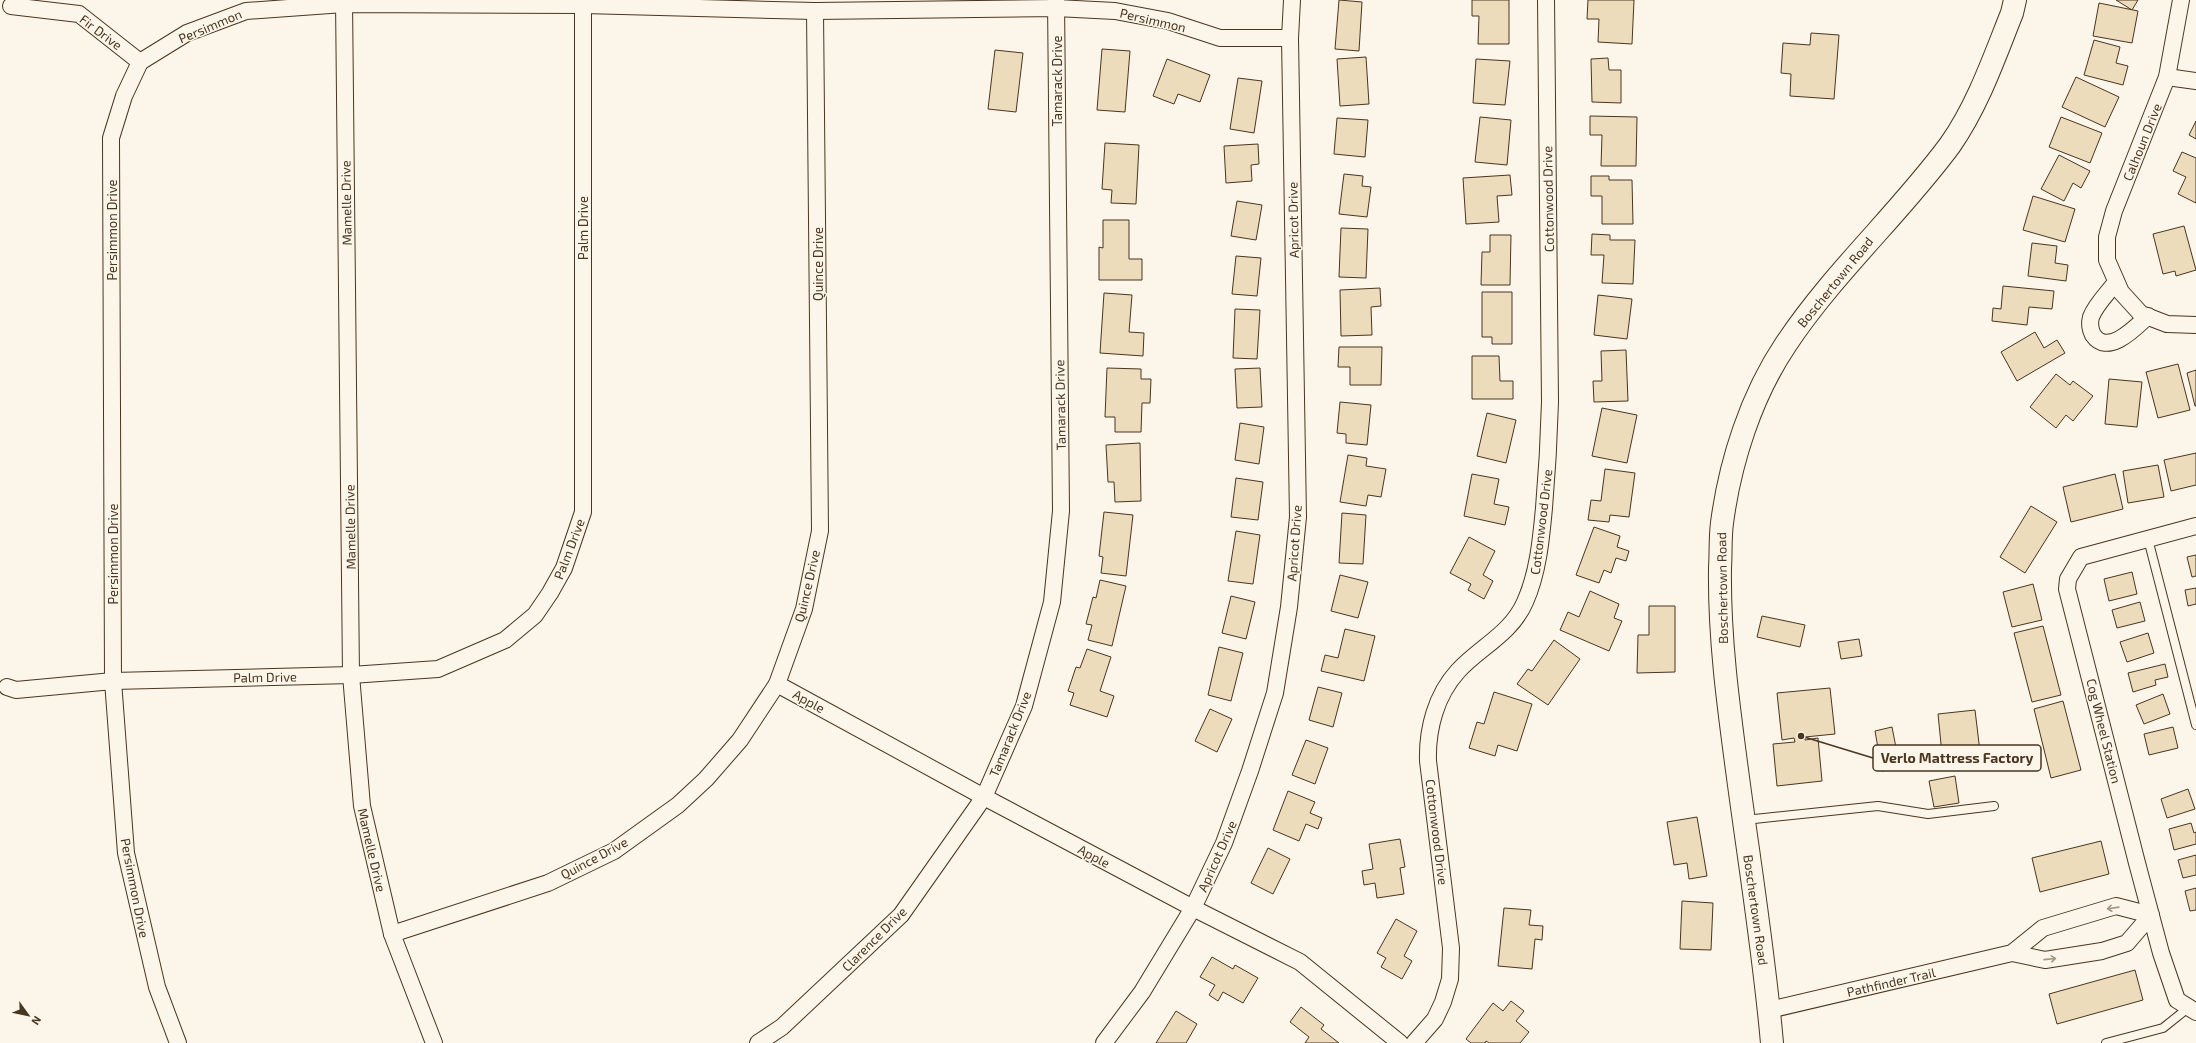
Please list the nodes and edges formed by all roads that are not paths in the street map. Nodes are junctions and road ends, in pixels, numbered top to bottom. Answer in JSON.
{"nodes":[{"id":1,"x":1292,"y":0,"type":"edge"},
{"id":2,"x":1546,"y":0,"type":"edge"},
{"id":3,"x":2015,"y":0,"type":"edge"},
{"id":4,"x":2181,"y":0,"type":"edge"},
{"id":5,"x":344,"y":2,"type":"edge"},
{"id":6,"x":1056,"y":4,"type":"edge"},
{"id":7,"x":583,"y":5,"type":"junction"},
{"id":8,"x":11,"y":6,"type":"dead end"},
{"id":9,"x":815,"y":11,"type":"junction"},
{"id":10,"x":1290,"y":38,"type":"junction"},
{"id":11,"x":140,"y":62,"type":"junction"},
{"id":12,"x":2168,"y":77,"type":"junction"},
{"id":13,"x":2196,"y":81,"type":"edge"},
{"id":14,"x":2116,"y":282,"type":"junction"},
{"id":15,"x":2148,"y":316,"type":"junction"},
{"id":16,"x":2196,"y":325,"type":"edge"},
{"id":17,"x":2196,"y":526,"type":"edge"},
{"id":18,"x":2148,"y":539,"type":"junction"},
{"id":19,"x":351,"y":676,"type":"junction"},
{"id":20,"x":113,"y":681,"type":"junction"},
{"id":21,"x":777,"y":684,"type":"junction"},
{"id":22,"x":7,"y":687,"type":"dead end"},
{"id":23,"x":2196,"y":725,"type":"edge"},
{"id":24,"x":984,"y":797,"type":"junction"},
{"id":25,"x":1994,"y":806,"type":"dead end"},
{"id":26,"x":1744,"y":820,"type":"junction"},
{"id":27,"x":1193,"y":908,"type":"junction"},
{"id":28,"x":2151,"y":915,"type":"junction"},
{"id":29,"x":392,"y":934,"type":"junction"},
{"id":30,"x":2012,"y":953,"type":"junction"},
{"id":31,"x":1769,"y":1010,"type":"junction"},
{"id":32,"x":2192,"y":1010,"type":"edge"},
{"id":33,"x":178,"y":1043,"type":"edge"},
{"id":34,"x":434,"y":1043,"type":"edge"},
{"id":35,"x":758,"y":1043,"type":"edge"},
{"id":36,"x":1104,"y":1043,"type":"edge"},
{"id":37,"x":1400,"y":1043,"type":"edge"},
{"id":38,"x":1414,"y":1043,"type":"edge"},
{"id":39,"x":1772,"y":1043,"type":"edge"},
{"id":40,"x":2106,"y":1043,"type":"edge"}],
"edges":[{"from":1,"to":10,"type":"street","name":"Apricot Drive"},
{"from":2,"to":38,"type":"street","name":"Cottonwood Drive"},
{"from":3,"to":26,"type":"street","name":"Boschertown Road"},
{"from":4,"to":12,"type":"street","name":"Calhoun Drive"},
{"from":5,"to":7,"type":"street","name":"Persimmon"},
{"from":5,"to":11,"type":"street","name":"Persimmon"},
{"from":5,"to":19,"type":"street","name":"Mamelle Drive"},
{"from":6,"to":9,"type":"street","name":"Persimmon"},
{"from":6,"to":10,"type":"street","name":"Persimmon"},
{"from":6,"to":24,"type":"street","name":"Tamarack Drive"},
{"from":7,"to":9,"type":"street","name":"Persimmon"},
{"from":7,"to":19,"type":"street","name":"Palm Drive"},
{"from":8,"to":11,"type":"street","name":"Fir Drive"},
{"from":9,"to":21,"type":"street","name":"Quince Drive"},
{"from":10,"to":27,"type":"street","name":"Apricot Drive"},
{"from":11,"to":20,"type":"street","name":"Persimmon Drive"},
{"from":12,"to":13,"type":"street"},
{"from":12,"to":14,"type":"street","name":"Calhoun Drive"},
{"from":14,"to":15,"type":"street","name":"Calhoun Drive"},
{"from":14,"to":15,"type":"street"},
{"from":15,"to":16,"type":"street","name":"Calhoun Drive"},
{"from":17,"to":18,"type":"street","name":"Cog Wheel Station"},
{"from":18,"to":23,"type":"lane"},
{"from":18,"to":28,"type":"street","name":"Cog Wheel Station"},
{"from":19,"to":20,"type":"street","name":"Palm Drive"},
{"from":19,"to":29,"type":"street","name":"Mamelle Drive"},
{"from":20,"to":22,"type":"street","name":"Palm Drive"},
{"from":20,"to":33,"type":"street","name":"Persimmon Drive"},
{"from":21,"to":24,"type":"street","name":"Apple"},
{"from":21,"to":29,"type":"street","name":"Quince Drive"},
{"from":24,"to":27,"type":"street","name":"Apple"},
{"from":24,"to":35,"type":"street","name":"Clarence Drive"},
{"from":25,"to":26,"type":"lane"},
{"from":26,"to":31,"type":"street","name":"Boschertown Road"},
{"from":27,"to":36,"type":"street","name":"Apricot Drive"},
{"from":27,"to":37,"type":"street","name":"Apple"},
{"from":28,"to":30,"type":"street","name":"Pathfinder Trail","one_way":true},
{"from":30,"to":28,"type":"street","name":"Pathfinder Trail","one_way":true},
{"from":28,"to":32,"type":"street","name":"Cog Wheel Station"},
{"from":29,"to":34,"type":"street","name":"Mamelle Drive"},
{"from":30,"to":31,"type":"street","name":"Pathfinder Trail"},
{"from":31,"to":39,"type":"street","name":"Boschertown Road"},
{"from":32,"to":40,"type":"lane"}]}
